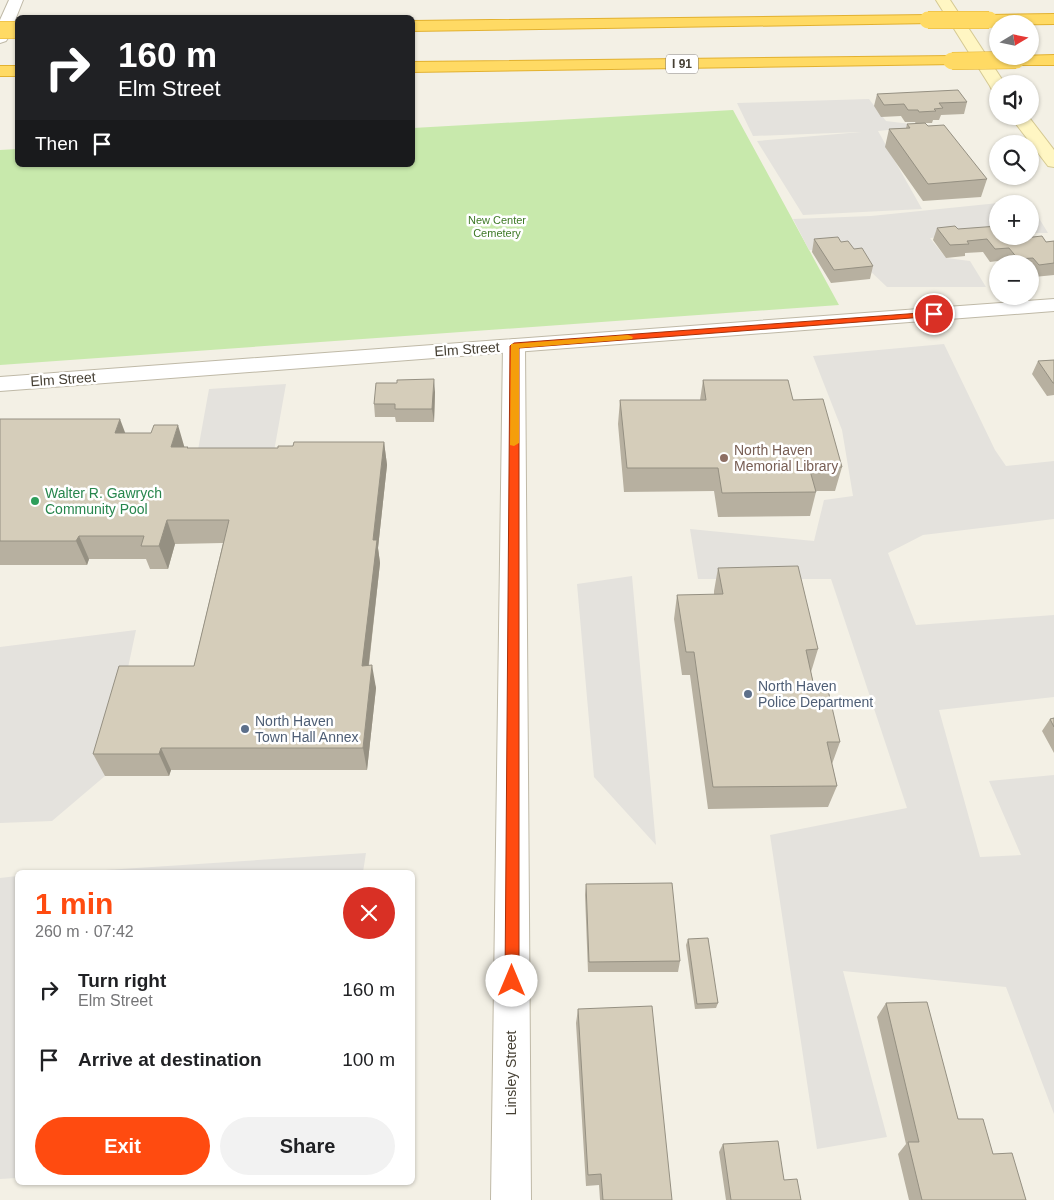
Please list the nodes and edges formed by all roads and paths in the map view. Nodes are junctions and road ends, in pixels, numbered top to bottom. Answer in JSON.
{"nodes":[{"id":1,"x":16,"y":0,"type":"edge"},
{"id":2,"x":943,"y":0,"type":"edge"},
{"id":3,"x":1054,"y":19,"type":"edge"},
{"id":4,"x":415,"y":26,"type":"edge"},
{"id":5,"x":0,"y":30,"type":"edge"},
{"id":6,"x":15,"y":30,"type":"edge"},
{"id":7,"x":0,"y":38,"type":"edge"},
{"id":8,"x":1054,"y":60,"type":"edge"},
{"id":9,"x":415,"y":67,"type":"edge"},
{"id":10,"x":0,"y":71,"type":"edge"},
{"id":11,"x":15,"y":71,"type":"edge"},
{"id":12,"x":991,"y":75,"type":"edge"},
{"id":13,"x":1026,"y":125,"type":"edge"},
{"id":14,"x":1054,"y":162,"type":"edge"},
{"id":15,"x":1054,"y":305,"type":"edge"},
{"id":16,"x":514,"y":346,"type":"junction"},
{"id":17,"x":0,"y":384,"type":"edge"},
{"id":18,"x":511,"y":1200,"type":"edge"}],
"edges":[{"from":1,"to":7,"type":"street"},
{"from":2,"to":12,"type":"main road"},
{"from":3,"to":4,"type":"highway","bridge":true},
{"from":5,"to":6,"type":"highway","bridge":true},
{"from":8,"to":9,"type":"highway","number":"I 91","bridge":true},
{"from":10,"to":11,"type":"highway"},
{"from":13,"to":14,"type":"main road"},
{"from":15,"to":16,"type":"street","name":"Elm Street"},
{"from":16,"to":17,"type":"street","name":"Elm Street"},
{"from":16,"to":18,"type":"street","name":"Linsley Street"}]}
